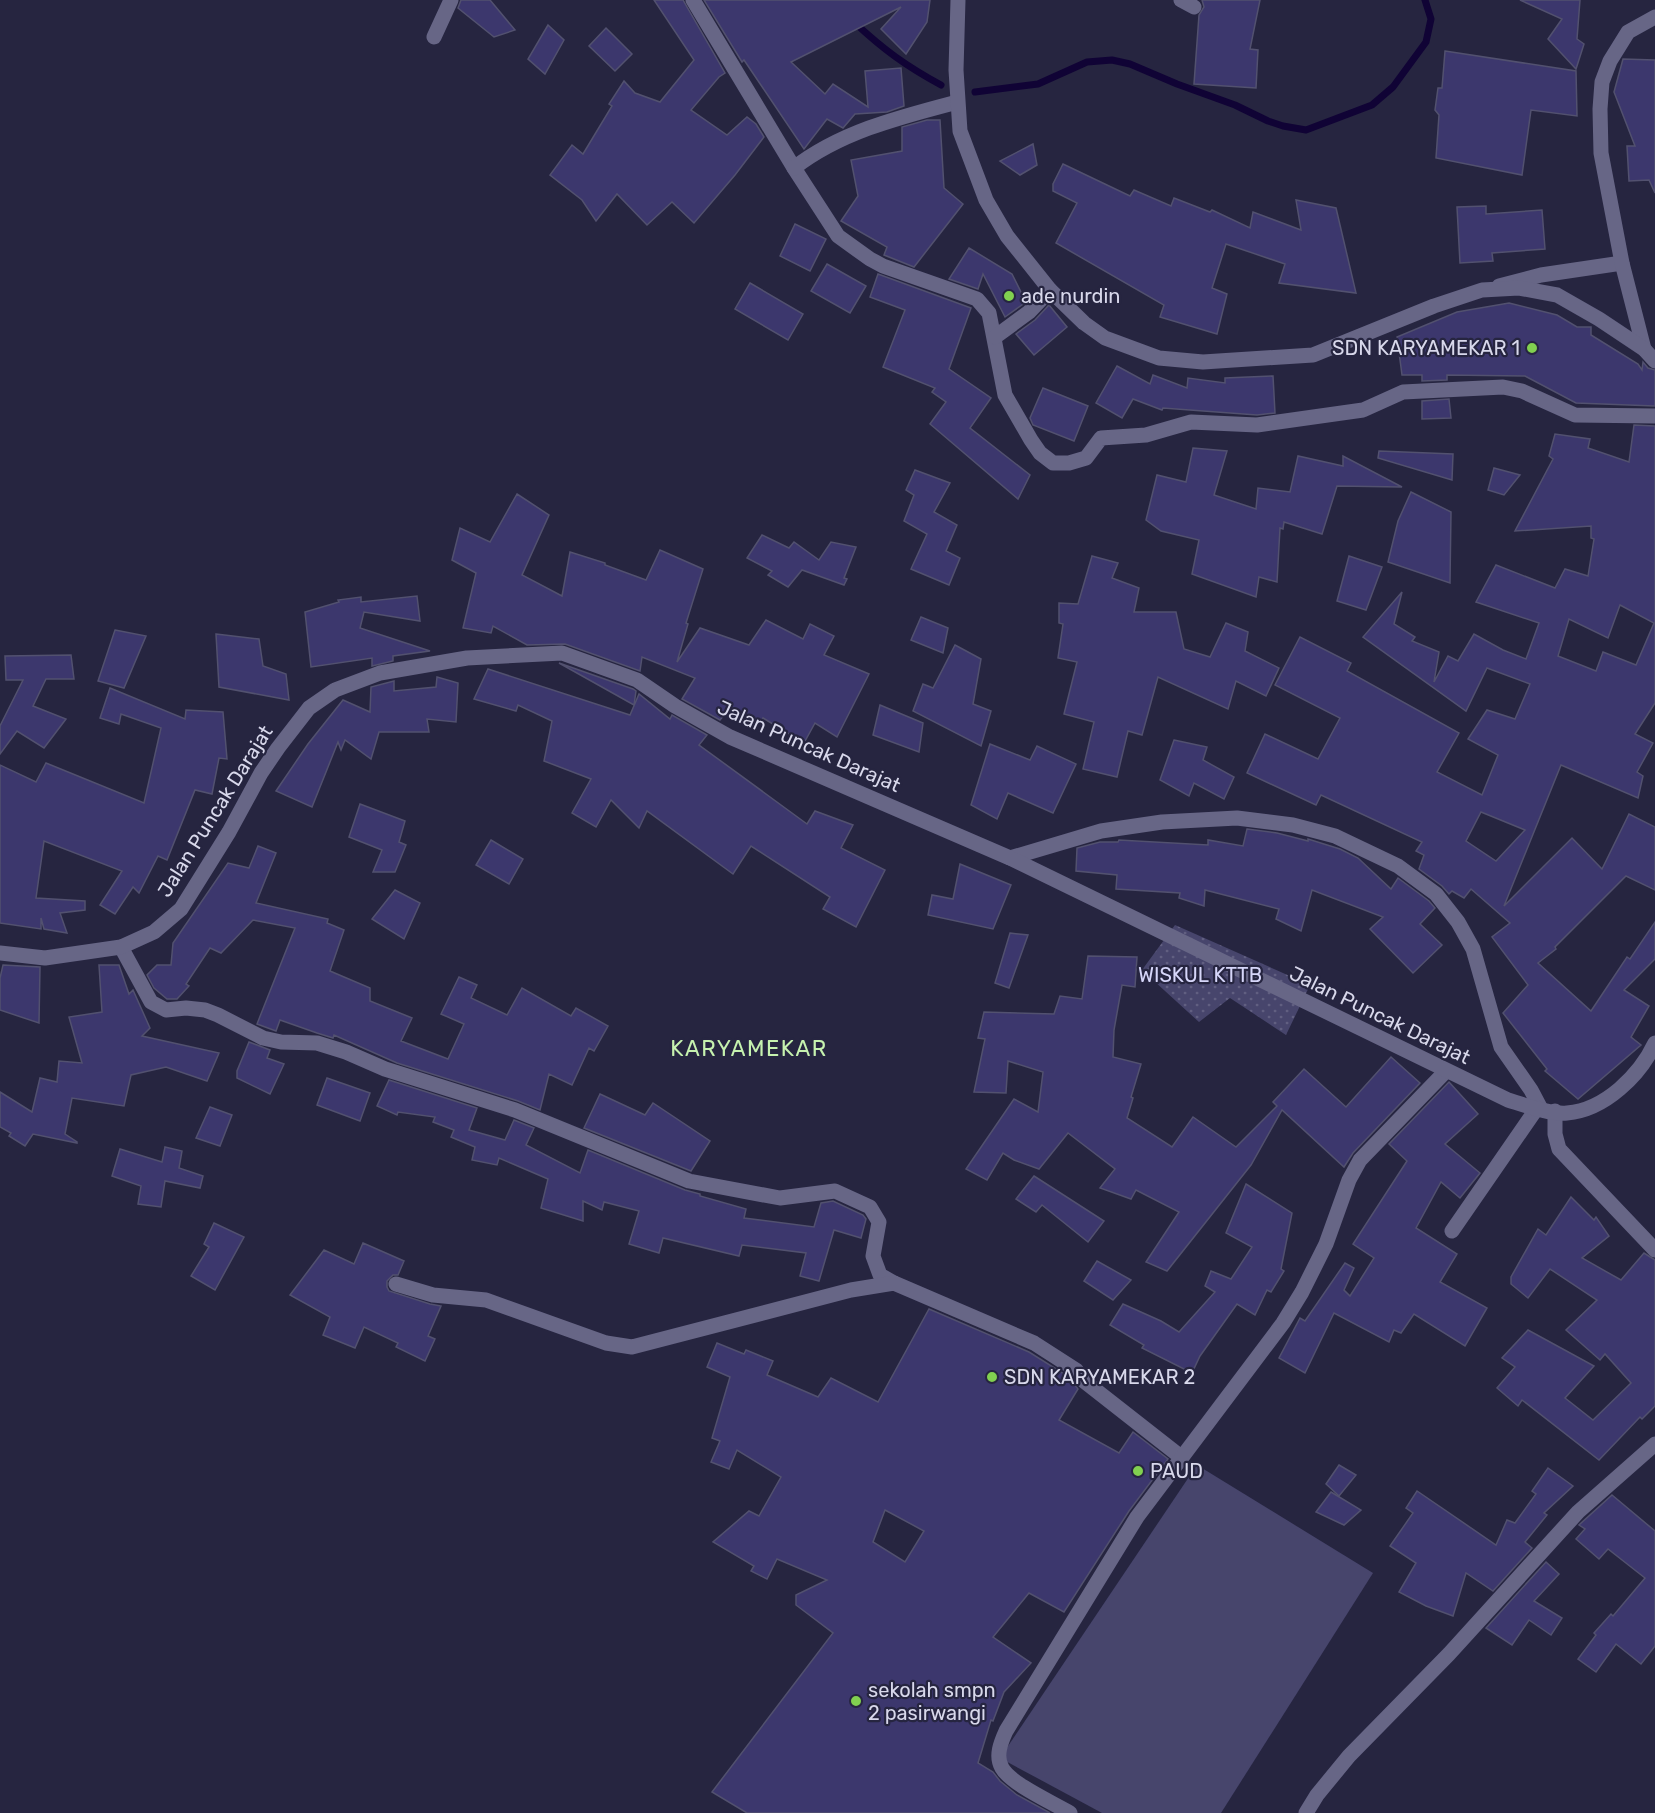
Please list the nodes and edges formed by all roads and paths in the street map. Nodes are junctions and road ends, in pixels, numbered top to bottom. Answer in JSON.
{"nodes":[{"id":1,"x":451,"y":0,"type":"edge"},
{"id":2,"x":693,"y":0,"type":"edge"},
{"id":3,"x":958,"y":0,"type":"edge"},
{"id":4,"x":1655,"y":17,"type":"edge"},
{"id":5,"x":434,"y":38,"type":"dead end"},
{"id":6,"x":957,"y":102,"type":"dead end"},
{"id":7,"x":794,"y":168,"type":"junction"},
{"id":8,"x":1622,"y":263,"type":"junction"},
{"id":9,"x":1050,"y":290,"type":"junction"},
{"id":10,"x":1482,"y":290,"type":"junction"},
{"id":11,"x":995,"y":337,"type":"junction"},
{"id":12,"x":1644,"y":349,"type":"junction"},
{"id":13,"x":1655,"y":361,"type":"edge"},
{"id":14,"x":1655,"y":416,"type":"edge"},
{"id":15,"x":1010,"y":858,"type":"junction"},
{"id":16,"x":122,"y":947,"type":"junction"},
{"id":17,"x":0,"y":953,"type":"edge"},
{"id":18,"x":1655,"y":1042,"type":"edge"},
{"id":19,"x":1446,"y":1071,"type":"junction"},
{"id":20,"x":1544,"y":1109,"type":"junction"},
{"id":21,"x":1452,"y":1230,"type":"dead end"},
{"id":22,"x":1654,"y":1246,"type":"edge"},
{"id":23,"x":894,"y":1283,"type":"junction"},
{"id":24,"x":396,"y":1284,"type":"dead end"},
{"id":25,"x":1655,"y":1444,"type":"edge"},
{"id":26,"x":1181,"y":1457,"type":"junction"},
{"id":27,"x":1070,"y":1813,"type":"edge"},
{"id":28,"x":1306,"y":1813,"type":"edge"}],
"edges":[{"from":1,"to":5,"type":"street"},
{"from":2,"to":7,"type":"street"},
{"from":3,"to":9,"type":"street"},
{"from":4,"to":8,"type":"street"},
{"from":6,"to":7,"type":"street"},
{"from":7,"to":11,"type":"street"},
{"from":8,"to":10,"type":"street"},
{"from":8,"to":12,"type":"street"},
{"from":9,"to":10,"type":"street"},
{"from":9,"to":11,"type":"street"},
{"from":10,"to":12,"type":"street"},
{"from":11,"to":14,"type":"street"},
{"from":12,"to":13,"type":"street"},
{"from":15,"to":16,"type":"street","name":"Jalan Puncak Darajat"},
{"from":15,"to":19,"type":"street","name":"Jalan Puncak Darajat"},
{"from":15,"to":20,"type":"street"},
{"from":16,"to":17,"type":"street","name":"Jalan Puncak Darajat"},
{"from":16,"to":23,"type":"street"},
{"from":18,"to":20,"type":"street","name":"Jalan Puncak Darajat"},
{"from":19,"to":20,"type":"street","name":"Jalan Puncak Darajat"},
{"from":19,"to":26,"type":"street"},
{"from":20,"to":21,"type":"street"},
{"from":20,"to":22,"type":"street"},
{"from":23,"to":24,"type":"street"},
{"from":23,"to":26,"type":"street"},
{"from":25,"to":28,"type":"street"},
{"from":26,"to":27,"type":"street"}]}
